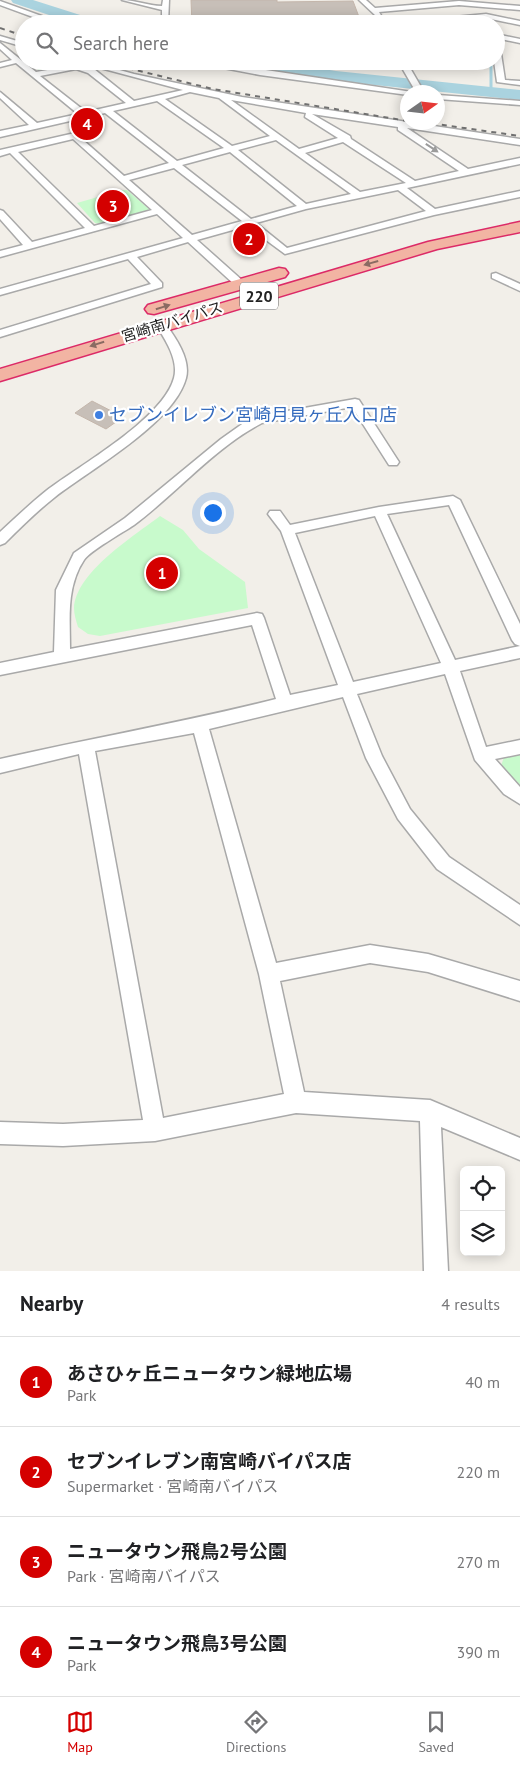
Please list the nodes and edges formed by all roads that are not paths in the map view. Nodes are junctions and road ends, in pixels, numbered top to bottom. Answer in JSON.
{"nodes":[{"id":1,"x":125,"y":0,"type":"edge"},
{"id":2,"x":362,"y":0,"type":"edge"},
{"id":3,"x":0,"y":3,"type":"edge"},
{"id":4,"x":166,"y":4,"type":"edge"},
{"id":5,"x":434,"y":4,"type":"junction"},
{"id":6,"x":520,"y":8,"type":"edge"},
{"id":7,"x":374,"y":10,"type":"junction"},
{"id":8,"x":34,"y":15,"type":"edge"},
{"id":9,"x":377,"y":15,"type":"edge"},
{"id":10,"x":443,"y":15,"type":"edge"},
{"id":11,"x":505,"y":19,"type":"edge"},
{"id":12,"x":520,"y":22,"type":"edge"},
{"id":13,"x":0,"y":38,"type":"edge"},
{"id":14,"x":505,"y":38,"type":"edge"},
{"id":15,"x":520,"y":41,"type":"edge"},
{"id":16,"x":15,"y":42,"type":"edge"},
{"id":17,"x":0,"y":45,"type":"edge"},
{"id":18,"x":15,"y":59,"type":"edge"},
{"id":19,"x":15,"y":61,"type":"edge"},
{"id":20,"x":0,"y":65,"type":"edge"},
{"id":21,"x":27,"y":70,"type":"edge"},
{"id":22,"x":62,"y":70,"type":"edge"},
{"id":23,"x":87,"y":70,"type":"edge"},
{"id":24,"x":112,"y":70,"type":"edge"},
{"id":25,"x":243,"y":70,"type":"edge"},
{"id":26,"x":408,"y":70,"type":"edge"},
{"id":27,"x":499,"y":70,"type":"edge"},
{"id":28,"x":34,"y":76,"type":"junction"},
{"id":29,"x":520,"y":83,"type":"edge"},
{"id":30,"x":416,"y":85,"type":"edge"},
{"id":31,"x":190,"y":91,"type":"junction"},
{"id":32,"x":400,"y":92,"type":"edge"},
{"id":33,"x":0,"y":94,"type":"edge"},
{"id":34,"x":219,"y":96,"type":"junction"},
{"id":35,"x":445,"y":97,"type":"edge"},
{"id":36,"x":158,"y":98,"type":"junction"},
{"id":37,"x":520,"y":103,"type":"edge"},
{"id":38,"x":132,"y":104,"type":"junction"},
{"id":39,"x":107,"y":110,"type":"junction"},
{"id":40,"x":300,"y":110,"type":"junction"},
{"id":41,"x":84,"y":115,"type":"junction"},
{"id":42,"x":400,"y":123,"type":"edge"},
{"id":43,"x":398,"y":125,"type":"junction"},
{"id":44,"x":35,"y":126,"type":"junction"},
{"id":45,"x":0,"y":134,"type":"edge"},
{"id":46,"x":276,"y":137,"type":"junction"},
{"id":47,"x":347,"y":138,"type":"junction"},
{"id":48,"x":520,"y":142,"type":"edge"},
{"id":49,"x":11,"y":150,"type":"junction"},
{"id":50,"x":232,"y":150,"type":"junction"},
{"id":51,"x":298,"y":152,"type":"junction"},
{"id":52,"x":0,"y":153,"type":"edge"},
{"id":53,"x":520,"y":160,"type":"edge"},
{"id":54,"x":175,"y":164,"type":"junction"},
{"id":55,"x":466,"y":170,"type":"junction"},
{"id":56,"x":122,"y":179,"type":"junction"},
{"id":57,"x":413,"y":182,"type":"junction"},
{"id":58,"x":399,"y":186,"type":"junction"},
{"id":59,"x":358,"y":194,"type":"junction"},
{"id":60,"x":520,"y":194,"type":"edge"},
{"id":61,"x":304,"y":207,"type":"junction"},
{"id":62,"x":159,"y":211,"type":"junction"},
{"id":63,"x":433,"y":212,"type":"junction"},
{"id":64,"x":0,"y":213,"type":"edge"},
{"id":65,"x":520,"y":216,"type":"edge"},
{"id":66,"x":249,"y":222,"type":"junction"},
{"id":67,"x":520,"y":227,"type":"edge"},
{"id":68,"x":92,"y":229,"type":"junction"},
{"id":69,"x":189,"y":238,"type":"junction"},
{"id":70,"x":30,"y":246,"type":"junction"},
{"id":71,"x":0,"y":254,"type":"edge"},
{"id":72,"x":130,"y":255,"type":"junction"},
{"id":73,"x":496,"y":276,"type":"dead end"},
{"id":74,"x":239,"y":283,"type":"junction"},
{"id":75,"x":520,"y":288,"type":"edge"},
{"id":76,"x":0,"y":292,"type":"edge"},
{"id":77,"x":138,"y":314,"type":"dead end"},
{"id":78,"x":161,"y":325,"type":"junction"},
{"id":79,"x":101,"y":326,"type":"dead end"},
{"id":80,"x":0,"y":334,"type":"edge"},
{"id":81,"x":0,"y":360,"type":"edge"},
{"id":82,"x":0,"y":375,"type":"edge"},
{"id":83,"x":393,"y":462,"type":"dead end"},
{"id":84,"x":379,"y":511,"type":"junction"},
{"id":85,"x":276,"y":514,"type":"dead end"},
{"id":86,"x":288,"y":530,"type":"junction"},
{"id":87,"x":0,"y":540,"type":"edge"},
{"id":88,"x":520,"y":640,"type":"edge"},
{"id":89,"x":520,"y":652,"type":"edge"},
{"id":90,"x":62,"y":655,"type":"junction"},
{"id":91,"x":450,"y":666,"type":"junction"},
{"id":92,"x":0,"y":669,"type":"edge"},
{"id":93,"x":348,"y":691,"type":"junction"},
{"id":94,"x":285,"y":703,"type":"junction"},
{"id":95,"x":200,"y":725,"type":"junction"},
{"id":96,"x":86,"y":746,"type":"junction"},
{"id":97,"x":520,"y":746,"type":"edge"},
{"id":98,"x":481,"y":755,"type":"junction"},
{"id":99,"x":0,"y":766,"type":"edge"},
{"id":100,"x":520,"y":797,"type":"edge"},
{"id":101,"x":520,"y":916,"type":"edge"},
{"id":102,"x":269,"y":974,"type":"junction"},
{"id":103,"x":520,"y":991,"type":"edge"},
{"id":104,"x":296,"y":1102,"type":"junction"},
{"id":105,"x":430,"y":1111,"type":"junction"},
{"id":106,"x":155,"y":1130,"type":"junction"},
{"id":107,"x":0,"y":1133,"type":"edge"},
{"id":108,"x":520,"y":1149,"type":"edge"},
{"id":109,"x":436,"y":1271,"type":"edge"}],
"edges":[{"from":1,"to":4,"type":"street"},
{"from":2,"to":7,"type":"street"},
{"from":3,"to":8,"type":"street"},
{"from":5,"to":6,"type":"street"},
{"from":5,"to":7,"type":"street"},
{"from":5,"to":10,"type":"street"},
{"from":7,"to":9,"type":"street"},
{"from":11,"to":12,"type":"street"},
{"from":13,"to":16,"type":"street"},
{"from":14,"to":15,"type":"street"},
{"from":17,"to":18,"type":"street"},
{"from":19,"to":20,"type":"street"},
{"from":21,"to":28,"type":"street"},
{"from":22,"to":28,"type":"street"},
{"from":23,"to":38,"type":"street"},
{"from":24,"to":31,"type":"street"},
{"from":25,"to":32,"type":"street"},
{"from":26,"to":30,"type":"street"},
{"from":27,"to":29,"type":"street"},
{"from":28,"to":41,"type":"street"},
{"from":31,"to":34,"type":"street"},
{"from":31,"to":36,"type":"street"},
{"from":33,"to":44,"type":"street"},
{"from":34,"to":40,"type":"street"},
{"from":34,"to":46,"type":"street"},
{"from":35,"to":37,"type":"street"},
{"from":36,"to":38,"type":"street"},
{"from":36,"to":50,"type":"street"},
{"from":38,"to":39,"type":"street"},
{"from":39,"to":41,"type":"street"},
{"from":39,"to":54,"type":"street"},
{"from":40,"to":43,"type":"street"},
{"from":40,"to":47,"type":"street"},
{"from":41,"to":44,"type":"street"},
{"from":42,"to":43,"type":"street"},
{"from":43,"to":48,"type":"street"},
{"from":43,"to":55,"type":"street","one_way":true},
{"from":44,"to":45,"type":"street"},
{"from":46,"to":50,"type":"street"},
{"from":46,"to":51,"type":"street"},
{"from":47,"to":51,"type":"street"},
{"from":47,"to":57,"type":"street"},
{"from":49,"to":52,"type":"street"},
{"from":49,"to":56,"type":"street"},
{"from":49,"to":68,"type":"street"},
{"from":50,"to":54,"type":"street"},
{"from":50,"to":61,"type":"street"},
{"from":51,"to":59,"type":"street"},
{"from":53,"to":55,"type":"street"},
{"from":54,"to":56,"type":"street"},
{"from":54,"to":66,"type":"street"},
{"from":55,"to":57,"type":"street"},
{"from":56,"to":62,"type":"street"},
{"from":57,"to":58,"type":"street"},
{"from":58,"to":59,"type":"street"},
{"from":58,"to":63,"type":"street"},
{"from":59,"to":61,"type":"street"},
{"from":60,"to":63,"type":"street"},
{"from":61,"to":66,"type":"street"},
{"from":62,"to":68,"type":"street"},
{"from":62,"to":69,"type":"street"},
{"from":63,"to":66,"type":"street"},
{"from":64,"to":70,"type":"street"},
{"from":65,"to":74,"type":"highway","name":"宮崎南バイパス","number":"220"},
{"from":66,"to":69,"type":"street"},
{"from":67,"to":78,"type":"highway","name":"宮崎南バイパス","number":"220","one_way":true},
{"from":68,"to":70,"type":"street"},
{"from":69,"to":72,"type":"street"},
{"from":69,"to":74,"type":"street"},
{"from":70,"to":71,"type":"street"},
{"from":72,"to":76,"type":"street"},
{"from":72,"to":80,"type":"street"},
{"from":73,"to":75,"type":"street"},
{"from":77,"to":74,"type":"highway","name":"宮崎南バイパス","number":"220","one_way":true},
{"from":78,"to":82,"type":"highway","name":"宮崎南バイパス","number":"220","one_way":true},
{"from":78,"to":87,"type":"street"},
{"from":79,"to":81,"type":"highway","name":"宮崎南バイパス"},
{"from":83,"to":90,"type":"street"},
{"from":84,"to":86,"type":"street"},
{"from":84,"to":88,"type":"street"},
{"from":84,"to":91,"type":"street"},
{"from":85,"to":86,"type":"street"},
{"from":86,"to":93,"type":"street"},
{"from":89,"to":91,"type":"street"},
{"from":90,"to":92,"type":"street"},
{"from":90,"to":94,"type":"street"},
{"from":91,"to":93,"type":"street"},
{"from":91,"to":98,"type":"street"},
{"from":93,"to":94,"type":"street"},
{"from":93,"to":101,"type":"street"},
{"from":94,"to":95,"type":"street"},
{"from":95,"to":96,"type":"street"},
{"from":95,"to":102,"type":"street"},
{"from":96,"to":99,"type":"street"},
{"from":96,"to":106,"type":"street"},
{"from":97,"to":98,"type":"street"},
{"from":98,"to":100,"type":"street"},
{"from":102,"to":103,"type":"street"},
{"from":102,"to":104,"type":"street"},
{"from":104,"to":105,"type":"street"},
{"from":104,"to":106,"type":"street"},
{"from":105,"to":108,"type":"street"},
{"from":105,"to":109,"type":"street"},
{"from":106,"to":107,"type":"street"}]}
